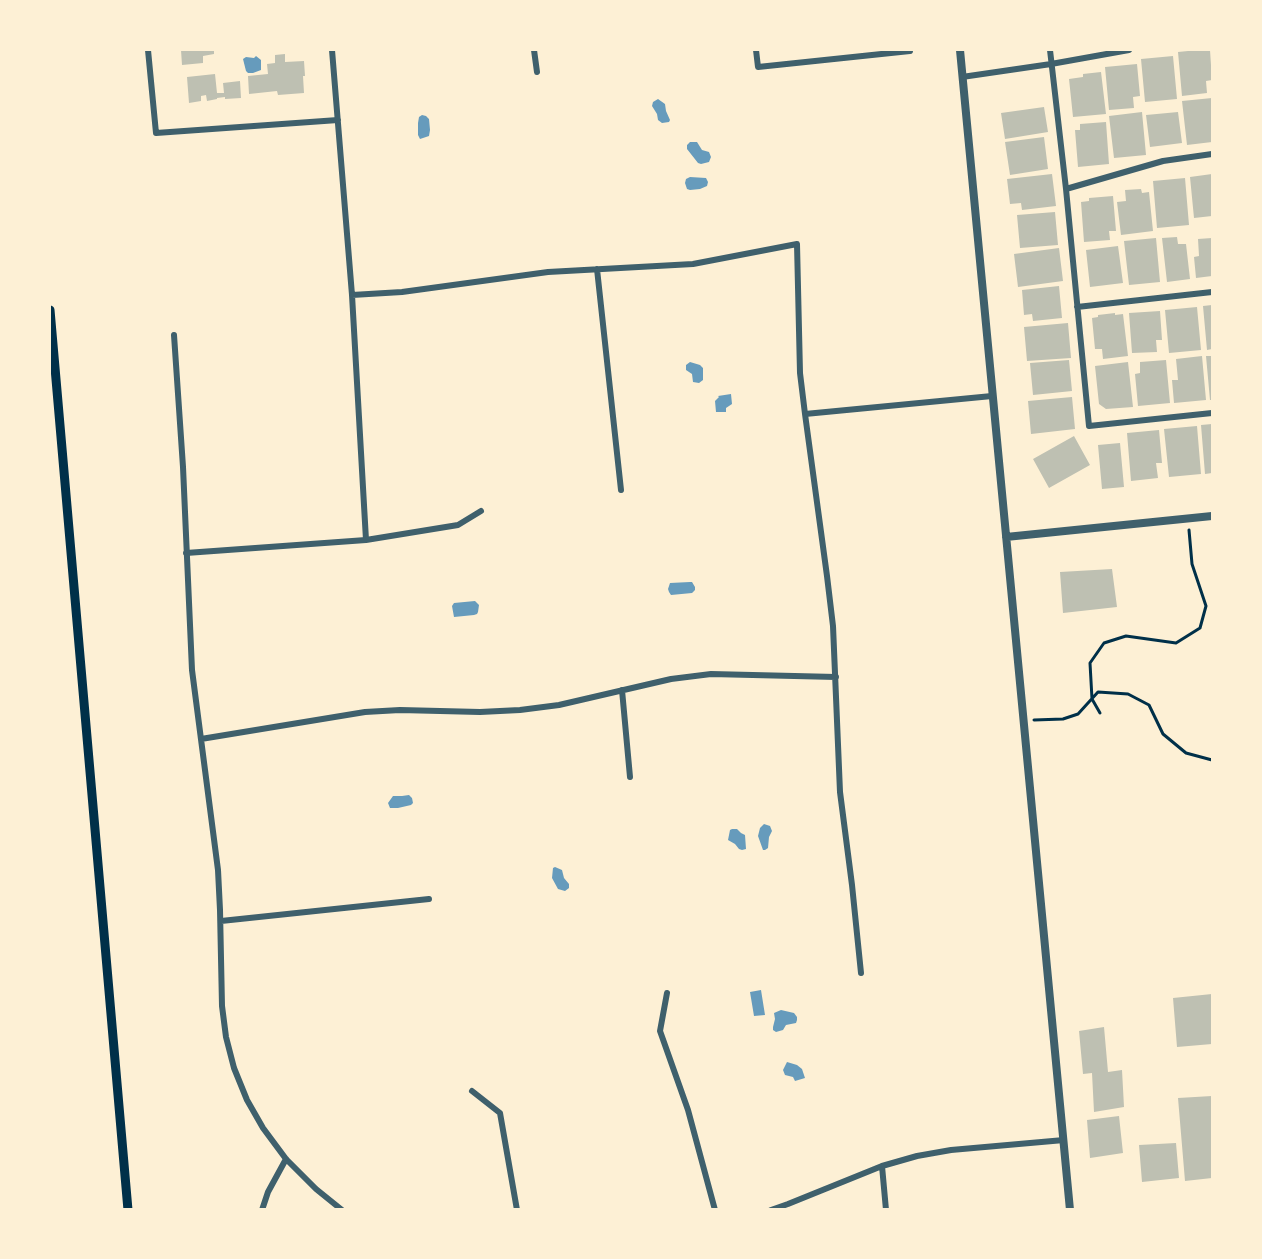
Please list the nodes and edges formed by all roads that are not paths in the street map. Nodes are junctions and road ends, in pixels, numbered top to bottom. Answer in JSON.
{"nodes":[{"id":1,"x":148,"y":50,"type":"edge"},
{"id":2,"x":332,"y":50,"type":"edge"},
{"id":3,"x":534,"y":50,"type":"edge"},
{"id":4,"x":756,"y":50,"type":"edge"},
{"id":5,"x":960,"y":50,"type":"edge"},
{"id":6,"x":1050,"y":50,"type":"edge"},
{"id":7,"x":1129,"y":50,"type":"edge"},
{"id":8,"x":910,"y":51,"type":"dead end"},
{"id":9,"x":1051,"y":64,"type":"junction"},
{"id":10,"x":537,"y":72,"type":"dead end"},
{"id":11,"x":962,"y":77,"type":"junction"},
{"id":12,"x":338,"y":120,"type":"junction"},
{"id":13,"x":1212,"y":154,"type":"edge"},
{"id":14,"x":1066,"y":189,"type":"junction"},
{"id":15,"x":597,"y":269,"type":"junction"},
{"id":16,"x":1212,"y":292,"type":"edge"},
{"id":17,"x":352,"y":295,"type":"junction"},
{"id":18,"x":1077,"y":307,"type":"junction"},
{"id":19,"x":50,"y":310,"type":"edge"},
{"id":20,"x":174,"y":335,"type":"dead end"},
{"id":21,"x":992,"y":396,"type":"junction"},
{"id":22,"x":1212,"y":413,"type":"edge"},
{"id":23,"x":805,"y":414,"type":"junction"},
{"id":24,"x":621,"y":490,"type":"dead end"},
{"id":25,"x":481,"y":511,"type":"dead end"},
{"id":26,"x":1212,"y":516,"type":"edge"},
{"id":27,"x":1006,"y":537,"type":"junction"},
{"id":28,"x":366,"y":540,"type":"junction"},
{"id":29,"x":186,"y":554,"type":"junction"},
{"id":30,"x":836,"y":677,"type":"junction"},
{"id":31,"x":622,"y":690,"type":"junction"},
{"id":32,"x":201,"y":739,"type":"junction"},
{"id":33,"x":630,"y":777,"type":"dead end"},
{"id":34,"x":429,"y":899,"type":"dead end"},
{"id":35,"x":221,"y":921,"type":"junction"},
{"id":36,"x":861,"y":973,"type":"dead end"},
{"id":37,"x":667,"y":993,"type":"dead end"},
{"id":38,"x":472,"y":1091,"type":"dead end"},
{"id":39,"x":1064,"y":1140,"type":"junction"},
{"id":40,"x":286,"y":1159,"type":"junction"},
{"id":41,"x":882,"y":1166,"type":"junction"},
{"id":42,"x":128,"y":1209,"type":"edge"},
{"id":43,"x":262,"y":1209,"type":"edge"},
{"id":44,"x":342,"y":1209,"type":"edge"},
{"id":45,"x":517,"y":1209,"type":"edge"},
{"id":46,"x":715,"y":1209,"type":"edge"},
{"id":47,"x":771,"y":1209,"type":"edge"},
{"id":48,"x":886,"y":1209,"type":"edge"},
{"id":49,"x":1070,"y":1209,"type":"edge"}],
"edges":[{"from":1,"to":12,"type":"street"},
{"from":2,"to":12,"type":"street"},
{"from":3,"to":10,"type":"street"},
{"from":4,"to":8,"type":"street"},
{"from":5,"to":11,"type":"street"},
{"from":6,"to":9,"type":"street"},
{"from":7,"to":9,"type":"street"},
{"from":9,"to":11,"type":"street"},
{"from":9,"to":14,"type":"street"},
{"from":11,"to":21,"type":"street"},
{"from":12,"to":17,"type":"street"},
{"from":13,"to":14,"type":"street"},
{"from":14,"to":18,"type":"street"},
{"from":15,"to":17,"type":"street"},
{"from":15,"to":23,"type":"street"},
{"from":15,"to":24,"type":"street"},
{"from":16,"to":18,"type":"street"},
{"from":17,"to":28,"type":"street"},
{"from":18,"to":22,"type":"street"},
{"from":19,"to":42,"type":"main road"},
{"from":20,"to":29,"type":"street"},
{"from":21,"to":23,"type":"street"},
{"from":21,"to":27,"type":"street"},
{"from":23,"to":30,"type":"street"},
{"from":25,"to":28,"type":"street"},
{"from":26,"to":27,"type":"street"},
{"from":27,"to":39,"type":"street"},
{"from":28,"to":29,"type":"street"},
{"from":29,"to":32,"type":"street"},
{"from":30,"to":31,"type":"street"},
{"from":30,"to":36,"type":"street"},
{"from":31,"to":32,"type":"street"},
{"from":31,"to":33,"type":"street"},
{"from":32,"to":35,"type":"street"},
{"from":34,"to":35,"type":"street"},
{"from":35,"to":40,"type":"street"},
{"from":37,"to":46,"type":"street"},
{"from":38,"to":45,"type":"street"},
{"from":39,"to":41,"type":"street"},
{"from":39,"to":49,"type":"street"},
{"from":40,"to":43,"type":"street"},
{"from":40,"to":44,"type":"street"},
{"from":41,"to":47,"type":"street"},
{"from":41,"to":48,"type":"street"}]}
